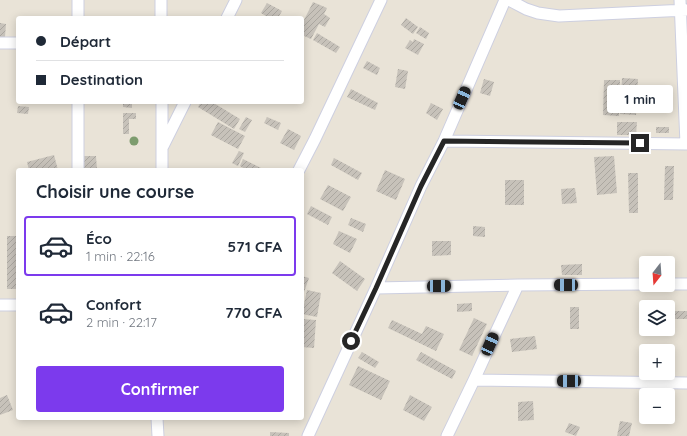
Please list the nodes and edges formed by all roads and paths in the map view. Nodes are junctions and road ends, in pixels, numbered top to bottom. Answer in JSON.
{"nodes":[{"id":1,"x":78,"y":0,"type":"edge"},
{"id":2,"x":161,"y":0,"type":"edge"},
{"id":3,"x":236,"y":0,"type":"edge"},
{"id":4,"x":381,"y":0,"type":"edge"},
{"id":5,"x":505,"y":0,"type":"edge"},
{"id":6,"x":509,"y":0,"type":"edge"},
{"id":7,"x":682,"y":6,"type":"edge"},
{"id":8,"x":78,"y":16,"type":"edge"},
{"id":9,"x":161,"y":16,"type":"edge"},
{"id":10,"x":228,"y":16,"type":"edge"},
{"id":11,"x":0,"y":43,"type":"edge"},
{"id":12,"x":16,"y":43,"type":"edge"},
{"id":13,"x":78,"y":104,"type":"edge"},
{"id":14,"x":162,"y":104,"type":"edge"},
{"id":15,"x":184,"y":104,"type":"edge"},
{"id":16,"x":444,"y":141,"type":"junction"},
{"id":17,"x":686,"y":144,"type":"edge"},
{"id":18,"x":162,"y":148,"type":"junction"},
{"id":19,"x":78,"y":168,"type":"edge"},
{"id":20,"x":162,"y":168,"type":"edge"},
{"id":21,"x":300,"y":168,"type":"edge"},
{"id":22,"x":639,"y":284,"type":"edge"},
{"id":23,"x":675,"y":284,"type":"edge"},
{"id":24,"x":687,"y":284,"type":"edge"},
{"id":25,"x":518,"y":285,"type":"junction"},
{"id":26,"x":376,"y":288,"type":"junction"},
{"id":27,"x":0,"y":305,"type":"edge"},
{"id":28,"x":16,"y":305,"type":"edge"},
{"id":29,"x":474,"y":380,"type":"junction"},
{"id":30,"x":687,"y":383,"type":"edge"},
{"id":31,"x":158,"y":420,"type":"edge"},
{"id":32,"x":158,"y":436,"type":"edge"},
{"id":33,"x":308,"y":436,"type":"edge"},
{"id":34,"x":447,"y":436,"type":"edge"}],
"edges":[{"from":1,"to":8,"type":"street"},
{"from":2,"to":9,"type":"street"},
{"from":3,"to":10,"type":"street"},
{"from":4,"to":21,"type":"street"},
{"from":5,"to":16,"type":"street"},
{"from":6,"to":7,"type":"street"},
{"from":7,"to":17,"type":"street"},
{"from":11,"to":12,"type":"street"},
{"from":13,"to":19,"type":"street"},
{"from":14,"to":18,"type":"street"},
{"from":15,"to":18,"type":"street"},
{"from":16,"to":17,"type":"street"},
{"from":16,"to":26,"type":"street"},
{"from":18,"to":20,"type":"street"},
{"from":22,"to":25,"type":"street"},
{"from":23,"to":24,"type":"street"},
{"from":25,"to":26,"type":"street"},
{"from":25,"to":29,"type":"street"},
{"from":26,"to":33,"type":"street"},
{"from":27,"to":28,"type":"street"},
{"from":29,"to":30,"type":"street"},
{"from":29,"to":34,"type":"street"},
{"from":31,"to":32,"type":"street"}]}
